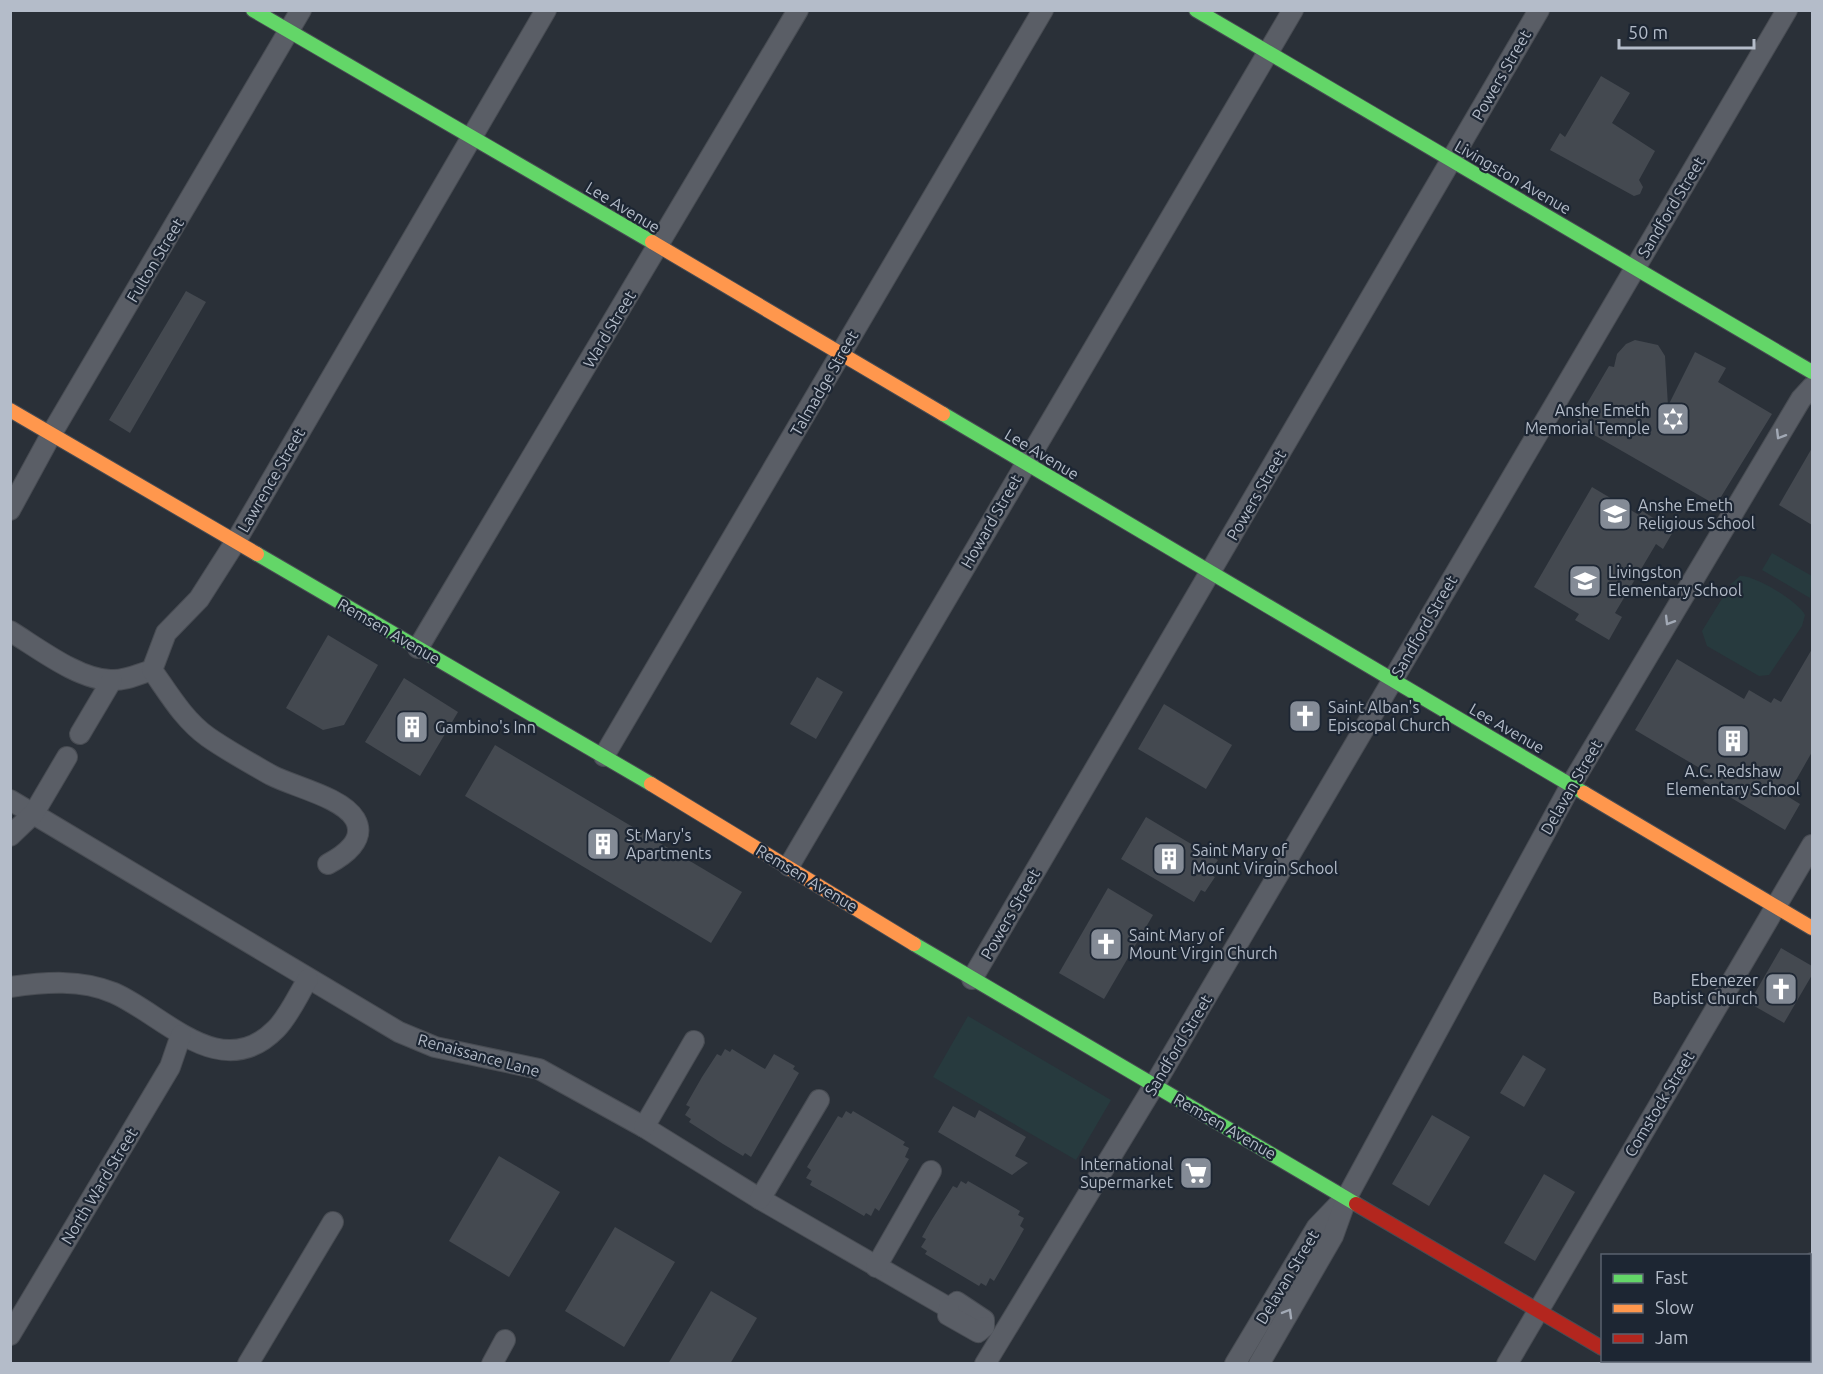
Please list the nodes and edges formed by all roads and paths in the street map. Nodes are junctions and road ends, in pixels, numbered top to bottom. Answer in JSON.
{"nodes":[{"id":1,"x":253,"y":10,"type":"edge"},
{"id":2,"x":302,"y":10,"type":"edge"},
{"id":3,"x":546,"y":10,"type":"edge"},
{"id":4,"x":798,"y":10,"type":"edge"},
{"id":5,"x":1042,"y":10,"type":"edge"},
{"id":6,"x":1196,"y":10,"type":"edge"},
{"id":7,"x":1293,"y":10,"type":"edge"},
{"id":8,"x":1539,"y":10,"type":"edge"},
{"id":9,"x":1787,"y":10,"type":"edge"},
{"id":10,"x":290,"y":32,"type":"junction"},
{"id":11,"x":1269,"y":53,"type":"junction"},
{"id":12,"x":472,"y":135,"type":"junction"},
{"id":13,"x":1452,"y":160,"type":"junction"},
{"id":14,"x":658,"y":247,"type":"junction"},
{"id":15,"x":1634,"y":268,"type":"junction"},
{"id":16,"x":842,"y":352,"type":"junction"},
{"id":17,"x":1812,"y":372,"type":"edge"},
{"id":18,"x":1812,"y":387,"type":"edge"},
{"id":19,"x":10,"y":410,"type":"edge"},
{"id":20,"x":52,"y":433,"type":"junction"},
{"id":21,"x":1024,"y":464,"type":"junction"},
{"id":22,"x":10,"y":510,"type":"edge"},
{"id":23,"x":236,"y":541,"type":"junction"},
{"id":24,"x":1212,"y":571,"type":"junction"},
{"id":25,"x":10,"y":631,"type":"edge"},
{"id":26,"x":418,"y":648,"type":"junction"},
{"id":27,"x":152,"y":670,"type":"junction"},
{"id":28,"x":1392,"y":680,"type":"junction"},
{"id":29,"x":112,"y":681,"type":"junction"},
{"id":30,"x":80,"y":734,"type":"dead end"},
{"id":31,"x":67,"y":756,"type":"dead end"},
{"id":32,"x":604,"y":756,"type":"junction"},
{"id":33,"x":1571,"y":785,"type":"junction"},
{"id":34,"x":10,"y":800,"type":"edge"},
{"id":35,"x":34,"y":813,"type":"junction"},
{"id":36,"x":10,"y":836,"type":"edge"},
{"id":37,"x":1812,"y":845,"type":"edge"},
{"id":38,"x":328,"y":864,"type":"dead end"},
{"id":39,"x":789,"y":866,"type":"junction"},
{"id":40,"x":1776,"y":906,"type":"junction"},
{"id":41,"x":1812,"y":928,"type":"edge"},
{"id":42,"x":308,"y":979,"type":"junction"},
{"id":43,"x":972,"y":979,"type":"junction"},
{"id":44,"x":10,"y":987,"type":"edge"},
{"id":45,"x":181,"y":1035,"type":"junction"},
{"id":46,"x":694,"y":1041,"type":"dead end"},
{"id":47,"x":1155,"y":1084,"type":"junction"},
{"id":48,"x":819,"y":1101,"type":"dead end"},
{"id":49,"x":644,"y":1127,"type":"junction"},
{"id":50,"x":931,"y":1171,"type":"dead end"},
{"id":51,"x":1347,"y":1197,"type":"junction"},
{"id":52,"x":760,"y":1199,"type":"junction"},
{"id":53,"x":333,"y":1222,"type":"dead end"},
{"id":54,"x":876,"y":1267,"type":"junction"},
{"id":55,"x":1538,"y":1310,"type":"junction"},
{"id":56,"x":992,"y":1332,"type":"junction"},
{"id":57,"x":10,"y":1335,"type":"edge"},
{"id":58,"x":505,"y":1340,"type":"dead end"},
{"id":59,"x":1601,"y":1347,"type":"edge"},
{"id":60,"x":248,"y":1364,"type":"edge"},
{"id":61,"x":492,"y":1364,"type":"edge"},
{"id":62,"x":985,"y":1364,"type":"edge"},
{"id":63,"x":1235,"y":1364,"type":"edge"},
{"id":64,"x":1259,"y":1364,"type":"edge"},
{"id":65,"x":1507,"y":1364,"type":"edge"}],
"edges":[{"from":1,"to":10,"type":"street","name":"Lee Avenue"},
{"from":2,"to":10,"type":"street","name":"Fulton Street"},
{"from":3,"to":12,"type":"street","name":"Lawrence Street"},
{"from":4,"to":14,"type":"street","name":"Ward Street"},
{"from":5,"to":16,"type":"street","name":"Talmadge Street"},
{"from":6,"to":11,"type":"street","name":"Livingston Avenue"},
{"from":7,"to":11,"type":"street","name":"Howard Street"},
{"from":8,"to":13,"type":"street","name":"Powers Street"},
{"from":9,"to":15,"type":"street","name":"Sandford Street"},
{"from":10,"to":12,"type":"street","name":"Lee Avenue"},
{"from":10,"to":20,"type":"street","name":"Fulton Street"},
{"from":11,"to":13,"type":"street","name":"Livingston Avenue"},
{"from":11,"to":21,"type":"street","name":"Howard Street"},
{"from":12,"to":14,"type":"street","name":"Lee Avenue"},
{"from":12,"to":23,"type":"street","name":"Lawrence Street"},
{"from":13,"to":15,"type":"street","name":"Livingston Avenue"},
{"from":13,"to":24,"type":"street","name":"Powers Street"},
{"from":14,"to":16,"type":"street","name":"Lee Avenue"},
{"from":14,"to":26,"type":"street","name":"Ward Street"},
{"from":15,"to":17,"type":"street","name":"Livingston Avenue"},
{"from":15,"to":28,"type":"street","name":"Sandford Street"},
{"from":16,"to":21,"type":"street","name":"Lee Avenue"},
{"from":16,"to":32,"type":"street","name":"Talmadge Street"},
{"from":18,"to":33,"type":"street","name":"Delavan Street","one_way":true},
{"from":19,"to":20,"type":"street","name":"Remsen Avenue"},
{"from":20,"to":22,"type":"street","name":"Fulton Street"},
{"from":20,"to":23,"type":"street","name":"Remsen Avenue"},
{"from":21,"to":24,"type":"street","name":"Lee Avenue"},
{"from":21,"to":39,"type":"street","name":"Howard Street"},
{"from":23,"to":26,"type":"street","name":"Remsen Avenue"},
{"from":23,"to":27,"type":"street","name":"Lawrence Street"},
{"from":24,"to":28,"type":"street","name":"Lee Avenue"},
{"from":24,"to":43,"type":"street","name":"Powers Street"},
{"from":25,"to":29,"type":"street"},
{"from":26,"to":32,"type":"street","name":"Remsen Avenue"},
{"from":27,"to":29,"type":"street"},
{"from":27,"to":38,"type":"street"},
{"from":28,"to":33,"type":"street","name":"Lee Avenue"},
{"from":28,"to":47,"type":"street","name":"Sandford Street"},
{"from":29,"to":30,"type":"street"},
{"from":31,"to":35,"type":"street"},
{"from":32,"to":39,"type":"street","name":"Remsen Avenue"},
{"from":33,"to":40,"type":"street","name":"Lee Avenue"},
{"from":33,"to":51,"type":"street","name":"Delavan Street"},
{"from":34,"to":35,"type":"street","name":"Renaissance Lane"},
{"from":35,"to":36,"type":"street"},
{"from":35,"to":42,"type":"street","name":"Renaissance Lane"},
{"from":37,"to":40,"type":"street","name":"Comstock Street"},
{"from":39,"to":43,"type":"street","name":"Remsen Avenue"},
{"from":40,"to":41,"type":"street","name":"Lee Avenue"},
{"from":40,"to":55,"type":"street","name":"Comstock Street"},
{"from":42,"to":45,"type":"street"},
{"from":42,"to":49,"type":"street","name":"Renaissance Lane"},
{"from":43,"to":47,"type":"street","name":"Remsen Avenue"},
{"from":44,"to":45,"type":"street"},
{"from":45,"to":57,"type":"street","name":"North Ward Street"},
{"from":46,"to":49,"type":"street"},
{"from":47,"to":51,"type":"street","name":"Remsen Avenue"},
{"from":47,"to":56,"type":"street","name":"Sandford Street"},
{"from":48,"to":52,"type":"street"},
{"from":49,"to":52,"type":"street","name":"Renaissance Lane"},
{"from":50,"to":54,"type":"street"},
{"from":51,"to":55,"type":"street","name":"Remsen Avenue"},
{"from":51,"to":63,"type":"street","name":"Delavan Street"},
{"from":64,"to":51,"type":"street","name":"Delavan Street","one_way":true},
{"from":52,"to":54,"type":"street","name":"Renaissance Lane"},
{"from":53,"to":60,"type":"street"},
{"from":54,"to":56,"type":"street","name":"Renaissance Lane"},
{"from":55,"to":59,"type":"street","name":"Remsen Avenue"},
{"from":55,"to":65,"type":"street","name":"Comstock Street"},
{"from":56,"to":62,"type":"street","name":"Sandford Street"},
{"from":58,"to":61,"type":"street"}]}
